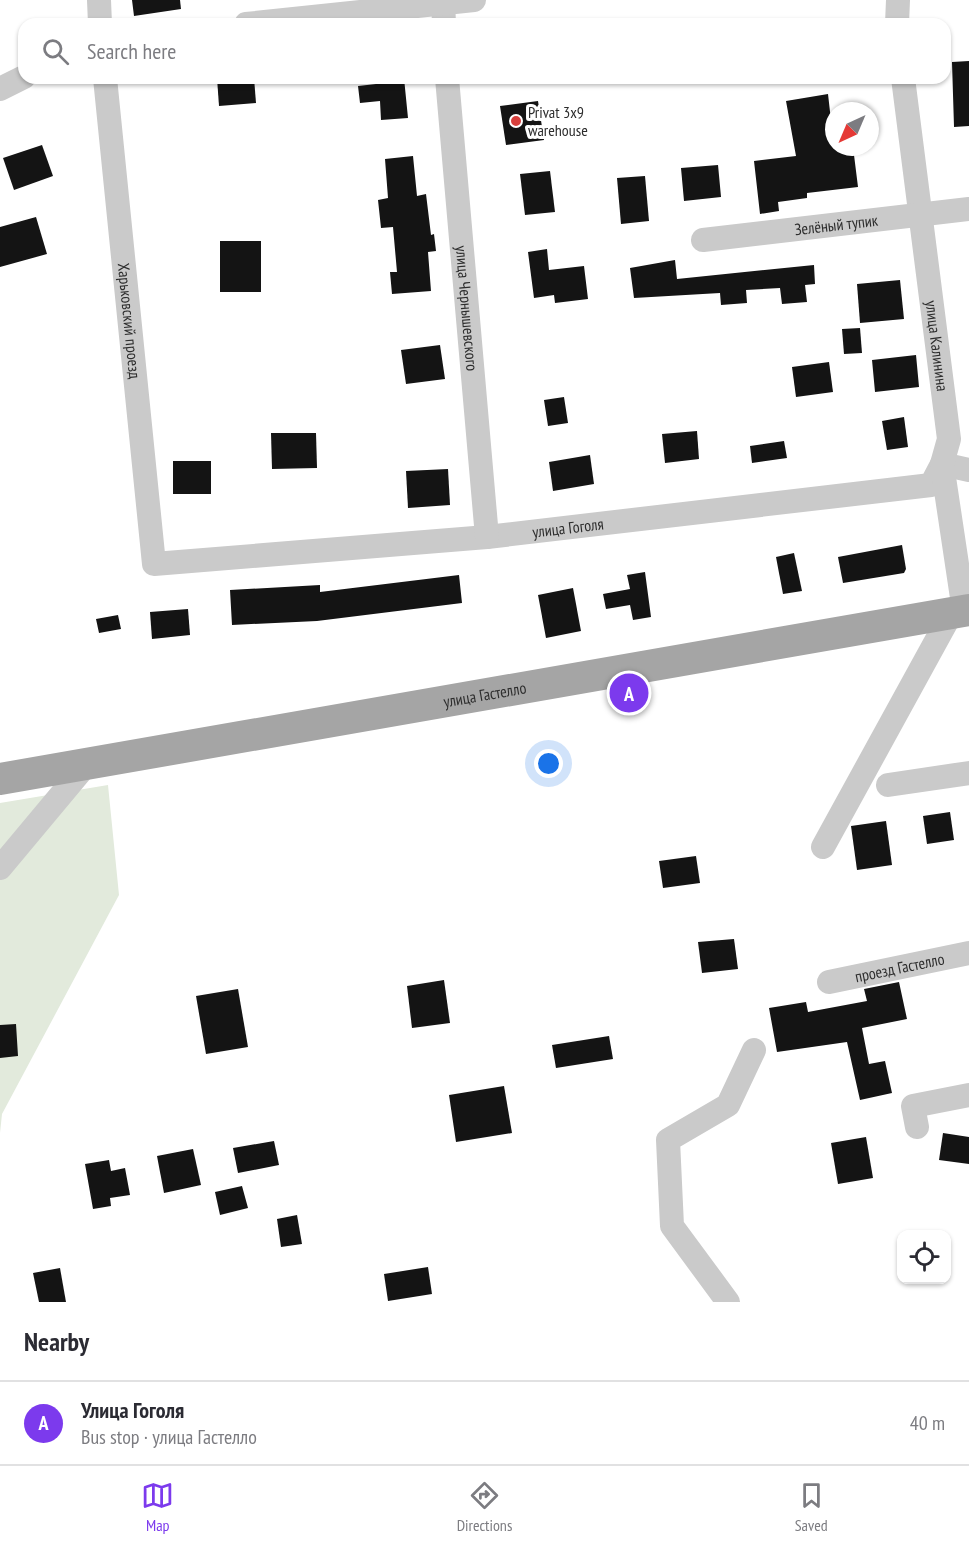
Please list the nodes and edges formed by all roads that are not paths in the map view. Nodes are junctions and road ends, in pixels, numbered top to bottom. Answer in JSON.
{"nodes":[{"id":1,"x":99,"y":0,"type":"edge"},
{"id":2,"x":474,"y":0,"type":"edge"},
{"id":3,"x":898,"y":0,"type":"edge"},
{"id":4,"x":443,"y":9,"type":"edge"},
{"id":5,"x":100,"y":18,"type":"edge"},
{"id":6,"x":325,"y":18,"type":"edge"},
{"id":7,"x":897,"y":18,"type":"edge"},
{"id":8,"x":18,"y":80,"type":"edge"},
{"id":9,"x":106,"y":84,"type":"edge"},
{"id":10,"x":448,"y":84,"type":"edge"},
{"id":11,"x":904,"y":84,"type":"edge"},
{"id":12,"x":0,"y":89,"type":"edge"},
{"id":13,"x":969,"y":209,"type":"edge"},
{"id":14,"x":919,"y":214,"type":"junction"},
{"id":15,"x":704,"y":240,"type":"dead end"},
{"id":16,"x":942,"y":464,"type":"junction"},
{"id":17,"x":969,"y":470,"type":"edge"},
{"id":18,"x":487,"y":537,"type":"junction"},
{"id":19,"x":154,"y":564,"type":"joint"},
{"id":20,"x":962,"y":611,"type":"edge"},
{"id":21,"x":86,"y":765,"type":"junction"},
{"id":22,"x":969,"y":773,"type":"edge"},
{"id":23,"x":0,"y":779,"type":"edge"},
{"id":24,"x":888,"y":785,"type":"dead end"},
{"id":25,"x":823,"y":847,"type":"dead end"},
{"id":26,"x":0,"y":868,"type":"edge"},
{"id":27,"x":969,"y":953,"type":"edge"},
{"id":28,"x":829,"y":982,"type":"dead end"},
{"id":29,"x":754,"y":1050,"type":"dead end"},
{"id":30,"x":969,"y":1095,"type":"edge"},
{"id":31,"x":917,"y":1127,"type":"dead end"},
{"id":32,"x":728,"y":1302,"type":"edge"}],
"edges":[{"from":1,"to":5,"type":"street"},
{"from":2,"to":4,"type":"street"},
{"from":3,"to":7,"type":"street"},
{"from":4,"to":6,"type":"street"},
{"from":8,"to":12,"type":"street"},
{"from":9,"to":19,"type":"street","name":"Харьковский проезд"},
{"from":10,"to":18,"type":"street","name":"улица Чернышевского"},
{"from":11,"to":14,"type":"street","name":"улица Калинина"},
{"from":13,"to":14,"type":"street","name":"Зелёный тупик"},
{"from":14,"to":15,"type":"street","name":"Зелёный тупик"},
{"from":14,"to":16,"type":"street","name":"улица Калинина"},
{"from":16,"to":17,"type":"street"},
{"from":16,"to":18,"type":"street","name":"улица Гоголя"},
{"from":16,"to":20,"type":"street","name":"улица Калинина"},
{"from":18,"to":19,"type":"street","name":"улица Гоголя"},
{"from":20,"to":21,"type":"main road","name":"улица Гастелло"},
{"from":20,"to":25,"type":"street"},
{"from":21,"to":23,"type":"main road","name":"улица Гастелло"},
{"from":21,"to":26,"type":"street"},
{"from":22,"to":24,"type":"street"},
{"from":27,"to":28,"type":"street","name":"проезд Гастелло"},
{"from":29,"to":32,"type":"street"},
{"from":30,"to":31,"type":"street"}]}
